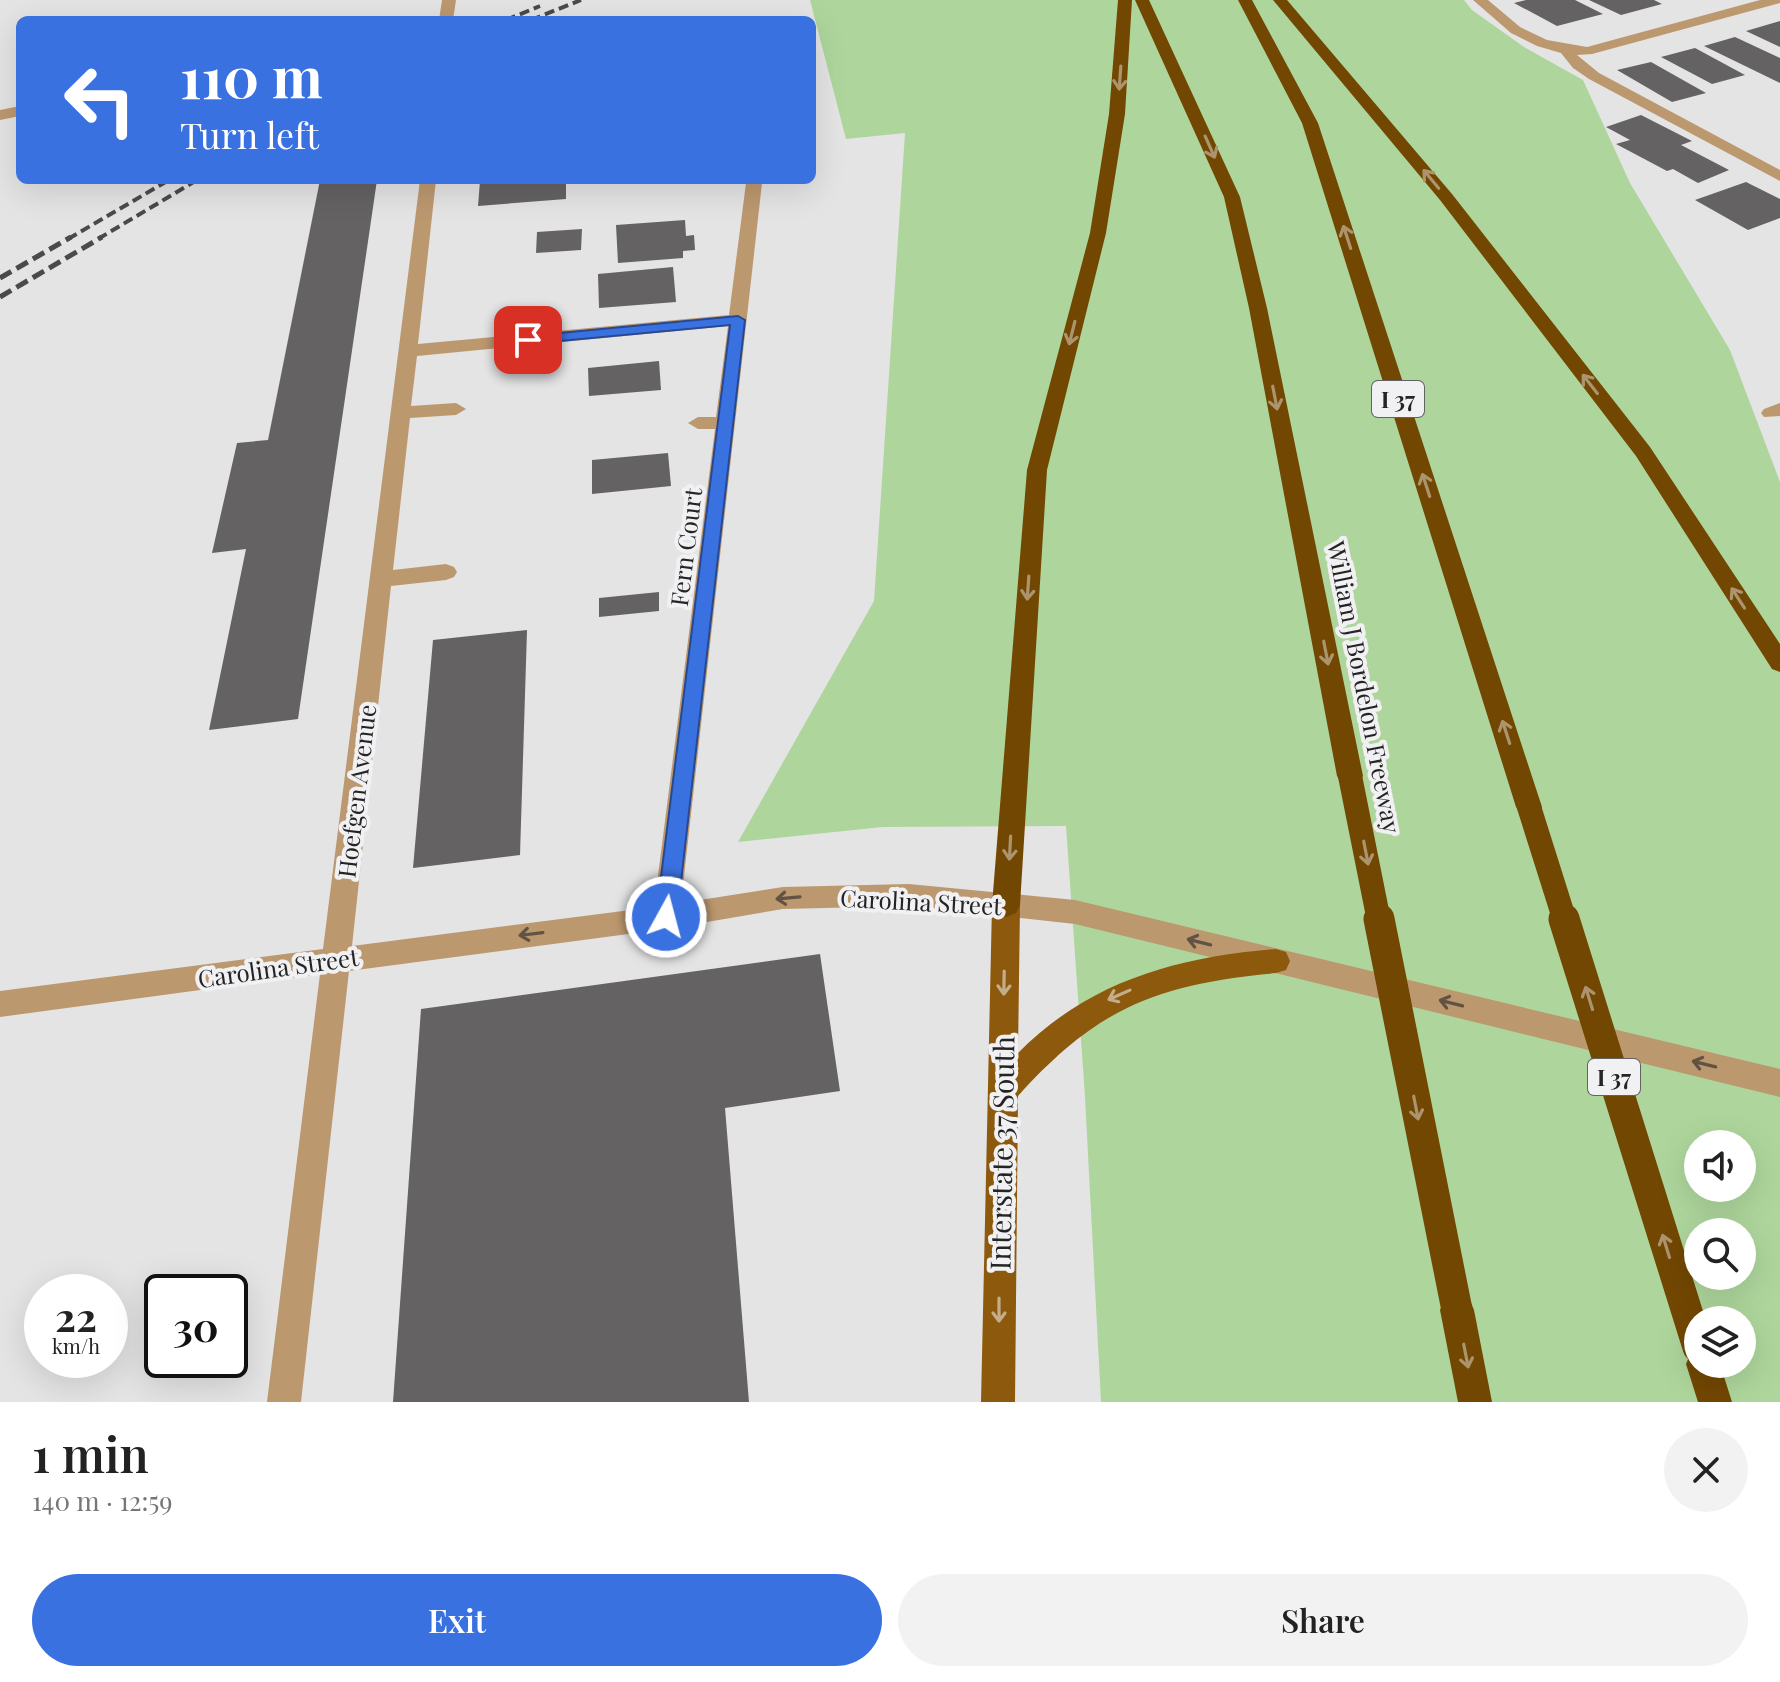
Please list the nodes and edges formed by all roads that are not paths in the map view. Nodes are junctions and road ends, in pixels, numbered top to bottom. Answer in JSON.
{"nodes":[{"id":1,"x":1125,"y":0,"type":"edge"},
{"id":2,"x":1142,"y":0,"type":"edge"},
{"id":3,"x":1245,"y":0,"type":"edge"},
{"id":4,"x":1280,"y":0,"type":"edge"},
{"id":5,"x":1480,"y":0,"type":"edge"},
{"id":6,"x":1775,"y":0,"type":"edge"},
{"id":7,"x":1567,"y":51,"type":"junction"},
{"id":8,"x":1780,"y":176,"type":"edge"},
{"id":9,"x":428,"y":184,"type":"edge"},
{"id":10,"x":754,"y":184,"type":"edge"},
{"id":11,"x":738,"y":320,"type":"junction"},
{"id":12,"x":408,"y":351,"type":"junction"},
{"id":13,"x":456,"y":409,"type":"dead end"},
{"id":14,"x":401,"y":413,"type":"junction"},
{"id":15,"x":698,"y":423,"type":"dead end"},
{"id":16,"x":726,"y":423,"type":"junction"},
{"id":17,"x":446,"y":572,"type":"dead end"},
{"id":18,"x":381,"y":579,"type":"junction"},
{"id":19,"x":1780,"y":663,"type":"edge"},
{"id":20,"x":1006,"y":905,"type":"junction"},
{"id":21,"x":666,"y":917,"type":"junction"},
{"id":22,"x":336,"y":959,"type":"junction"},
{"id":23,"x":1276,"y":961,"type":"junction"},
{"id":24,"x":0,"y":1004,"type":"edge"},
{"id":25,"x":1780,"y":1083,"type":"edge"},
{"id":26,"x":1002,"y":1092,"type":"junction"},
{"id":27,"x":1685,"y":1306,"type":"edge"},
{"id":28,"x":284,"y":1402,"type":"edge"},
{"id":29,"x":998,"y":1402,"type":"edge"},
{"id":30,"x":1475,"y":1402,"type":"edge"}],
"edges":[{"from":1,"to":20,"type":"highway","one_way":true},
{"from":2,"to":30,"type":"highway","name":"William J Bordelon Freeway","one_way":true,"bridge":true},
{"from":27,"to":3,"type":"highway","number":"I 37","one_way":true,"bridge":true},
{"from":19,"to":4,"type":"highway","one_way":true},
{"from":5,"to":7,"type":"street"},
{"from":6,"to":7,"type":"street"},
{"from":7,"to":8,"type":"street"},
{"from":9,"to":12,"type":"street","name":"Hoefgen Avenue"},
{"from":10,"to":11,"type":"street","name":"Fern Court"},
{"from":11,"to":12,"type":"street"},
{"from":11,"to":16,"type":"street","name":"Fern Court"},
{"from":12,"to":14,"type":"street","name":"Hoefgen Avenue"},
{"from":13,"to":14,"type":"street"},
{"from":14,"to":18,"type":"street","name":"Hoefgen Avenue"},
{"from":15,"to":16,"type":"street"},
{"from":16,"to":21,"type":"street","name":"Fern Court"},
{"from":17,"to":18,"type":"street"},
{"from":18,"to":22,"type":"street","name":"Hoefgen Avenue"},
{"from":20,"to":21,"type":"street","name":"Carolina Street","one_way":true},
{"from":23,"to":20,"type":"street","name":"Carolina Street","one_way":true},
{"from":20,"to":26,"type":"main road","name":"Interstate 37 South","one_way":true},
{"from":21,"to":22,"type":"street","name":"Carolina Street","one_way":true},
{"from":22,"to":24,"type":"street","name":"Carolina Street"},
{"from":22,"to":28,"type":"street","name":"Hoefgen Avenue"},
{"from":25,"to":23,"type":"street","name":"Carolina Street","one_way":true},
{"from":23,"to":26,"type":"main road","one_way":true},
{"from":26,"to":29,"type":"main road","name":"Interstate 37 South","one_way":true}]}
